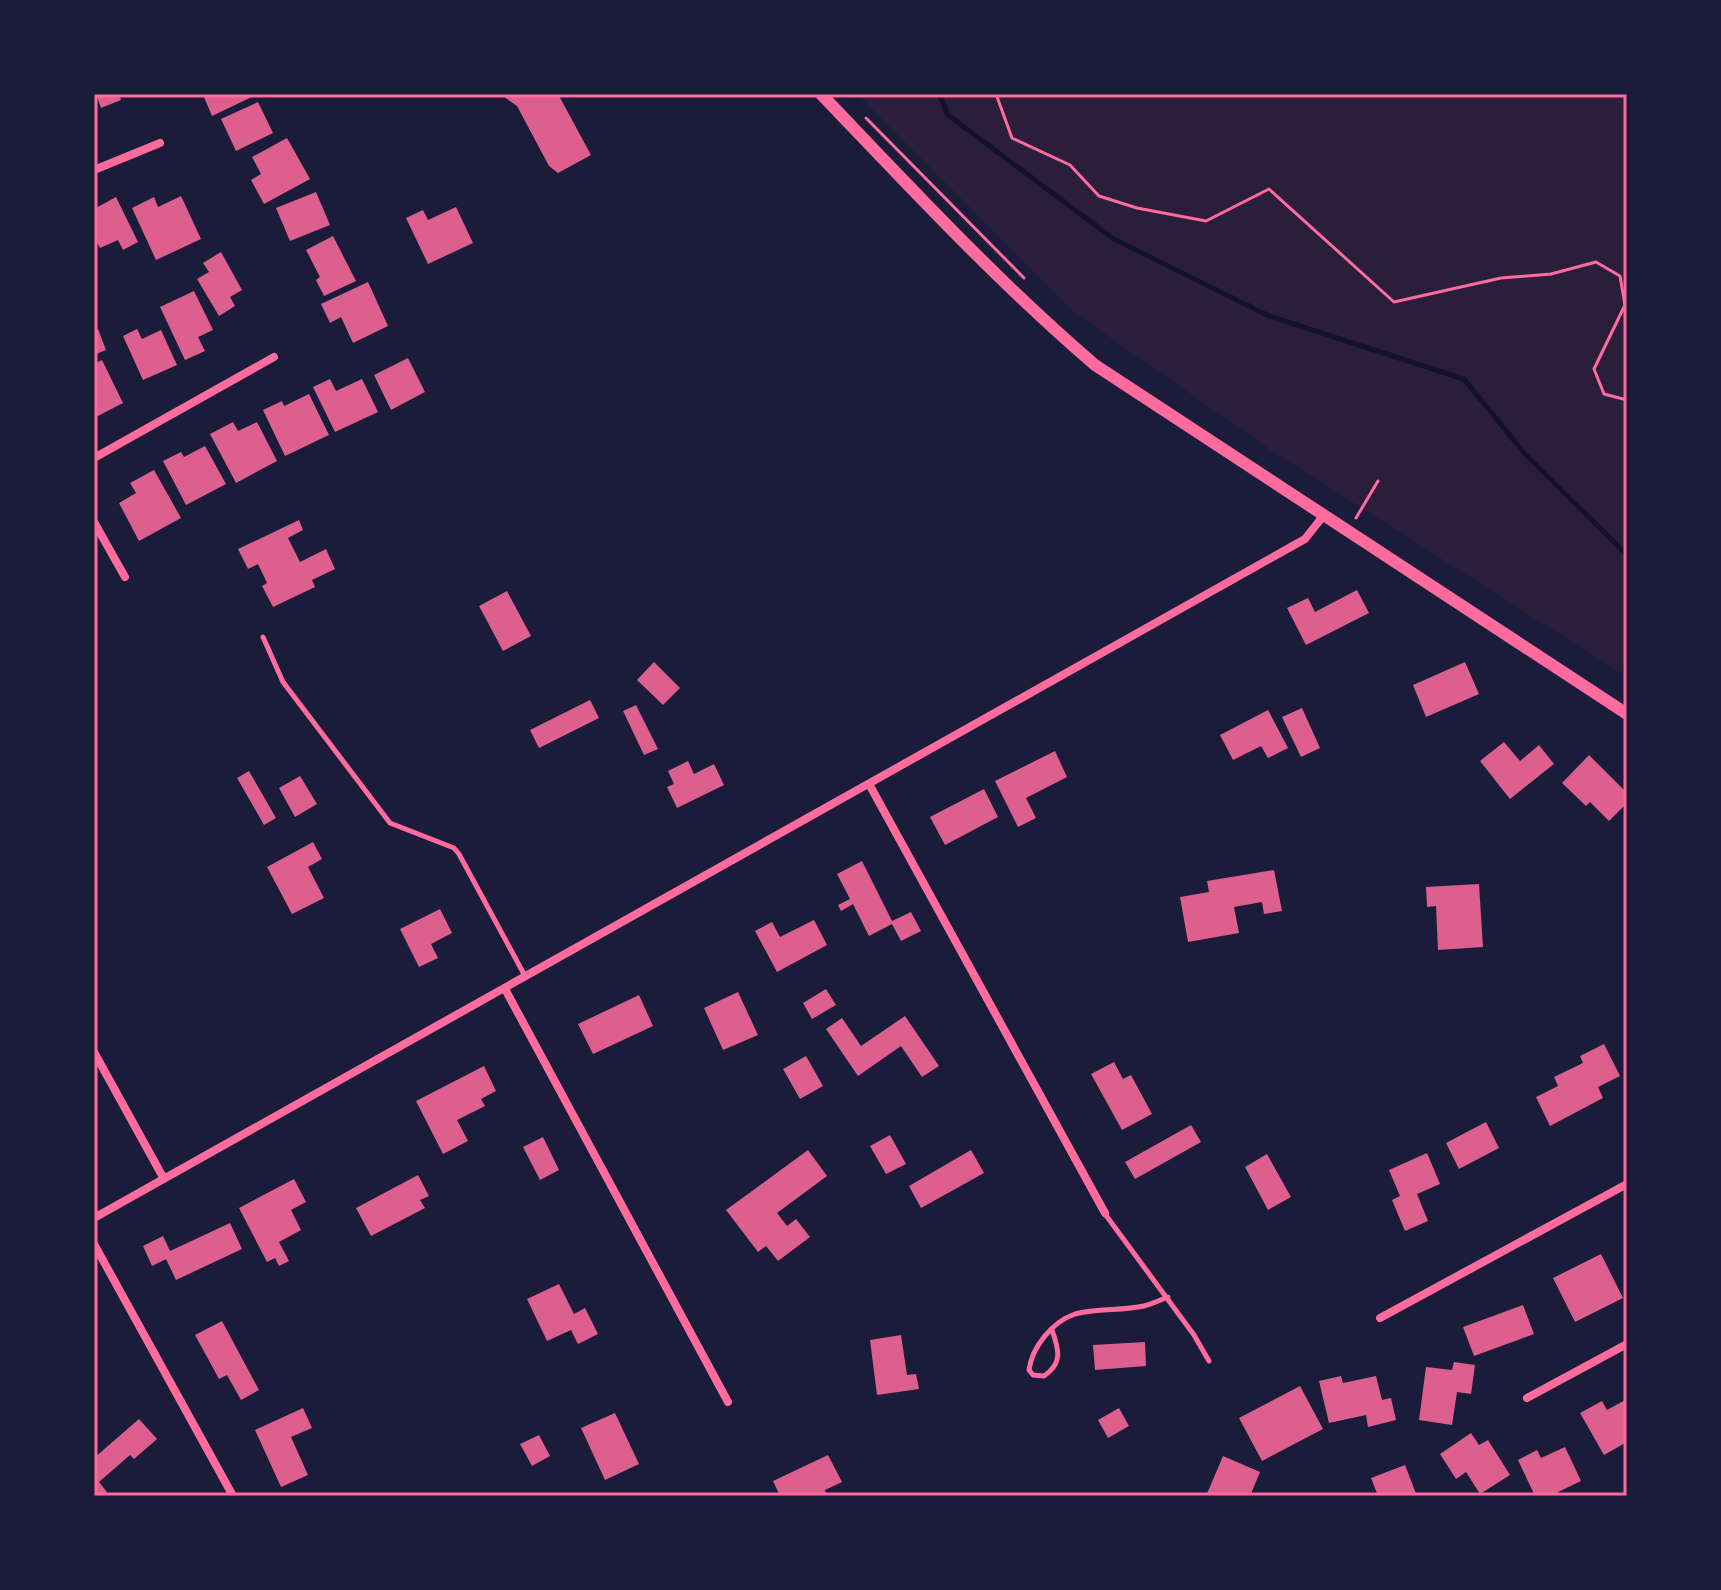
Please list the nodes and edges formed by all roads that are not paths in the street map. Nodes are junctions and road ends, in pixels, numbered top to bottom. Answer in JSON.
{"nodes":[{"id":1,"x":821,"y":94,"type":"edge"},
{"id":2,"x":160,"y":143,"type":"dead end"},
{"id":3,"x":94,"y":170,"type":"edge"},
{"id":4,"x":274,"y":357,"type":"dead end"},
{"id":5,"x":94,"y":458,"type":"edge"},
{"id":6,"x":1324,"y":515,"type":"junction"},
{"id":7,"x":94,"y":522,"type":"edge"},
{"id":8,"x":125,"y":577,"type":"dead end"},
{"id":9,"x":263,"y":637,"type":"dead end"},
{"id":10,"x":1627,"y":714,"type":"edge"},
{"id":11,"x":869,"y":784,"type":"junction"},
{"id":12,"x":526,"y":977,"type":"junction"},
{"id":13,"x":505,"y":989,"type":"junction"},
{"id":14,"x":94,"y":1052,"type":"edge"},
{"id":15,"x":164,"y":1179,"type":"junction"},
{"id":16,"x":1627,"y":1184,"type":"edge"},
{"id":17,"x":1105,"y":1213,"type":"joint"},
{"id":18,"x":94,"y":1218,"type":"edge"},
{"id":19,"x":94,"y":1244,"type":"edge"},
{"id":20,"x":1168,"y":1297,"type":"junction"},
{"id":21,"x":1380,"y":1318,"type":"dead end"},
{"id":22,"x":1052,"y":1330,"type":"junction"},
{"id":23,"x":1627,"y":1344,"type":"edge"},
{"id":24,"x":1209,"y":1361,"type":"dead end"},
{"id":25,"x":1527,"y":1398,"type":"dead end"},
{"id":26,"x":728,"y":1402,"type":"dead end"},
{"id":27,"x":233,"y":1496,"type":"edge"}],
"edges":[{"from":1,"to":6,"type":"street"},
{"from":2,"to":3,"type":"street"},
{"from":4,"to":5,"type":"street"},
{"from":6,"to":10,"type":"street"},
{"from":6,"to":11,"type":"street"},
{"from":7,"to":8,"type":"street"},
{"from":9,"to":12,"type":"lane"},
{"from":11,"to":12,"type":"street"},
{"from":11,"to":17,"type":"street"},
{"from":12,"to":13,"type":"street"},
{"from":13,"to":15,"type":"street"},
{"from":13,"to":26,"type":"street"},
{"from":14,"to":15,"type":"street"},
{"from":15,"to":18,"type":"street"},
{"from":16,"to":21,"type":"street"},
{"from":17,"to":20,"type":"lane"},
{"from":19,"to":27,"type":"street"},
{"from":20,"to":22,"type":"lane"},
{"from":20,"to":24,"type":"lane"},
{"from":22,"to":22,"type":"lane"},
{"from":23,"to":25,"type":"street"}]}
